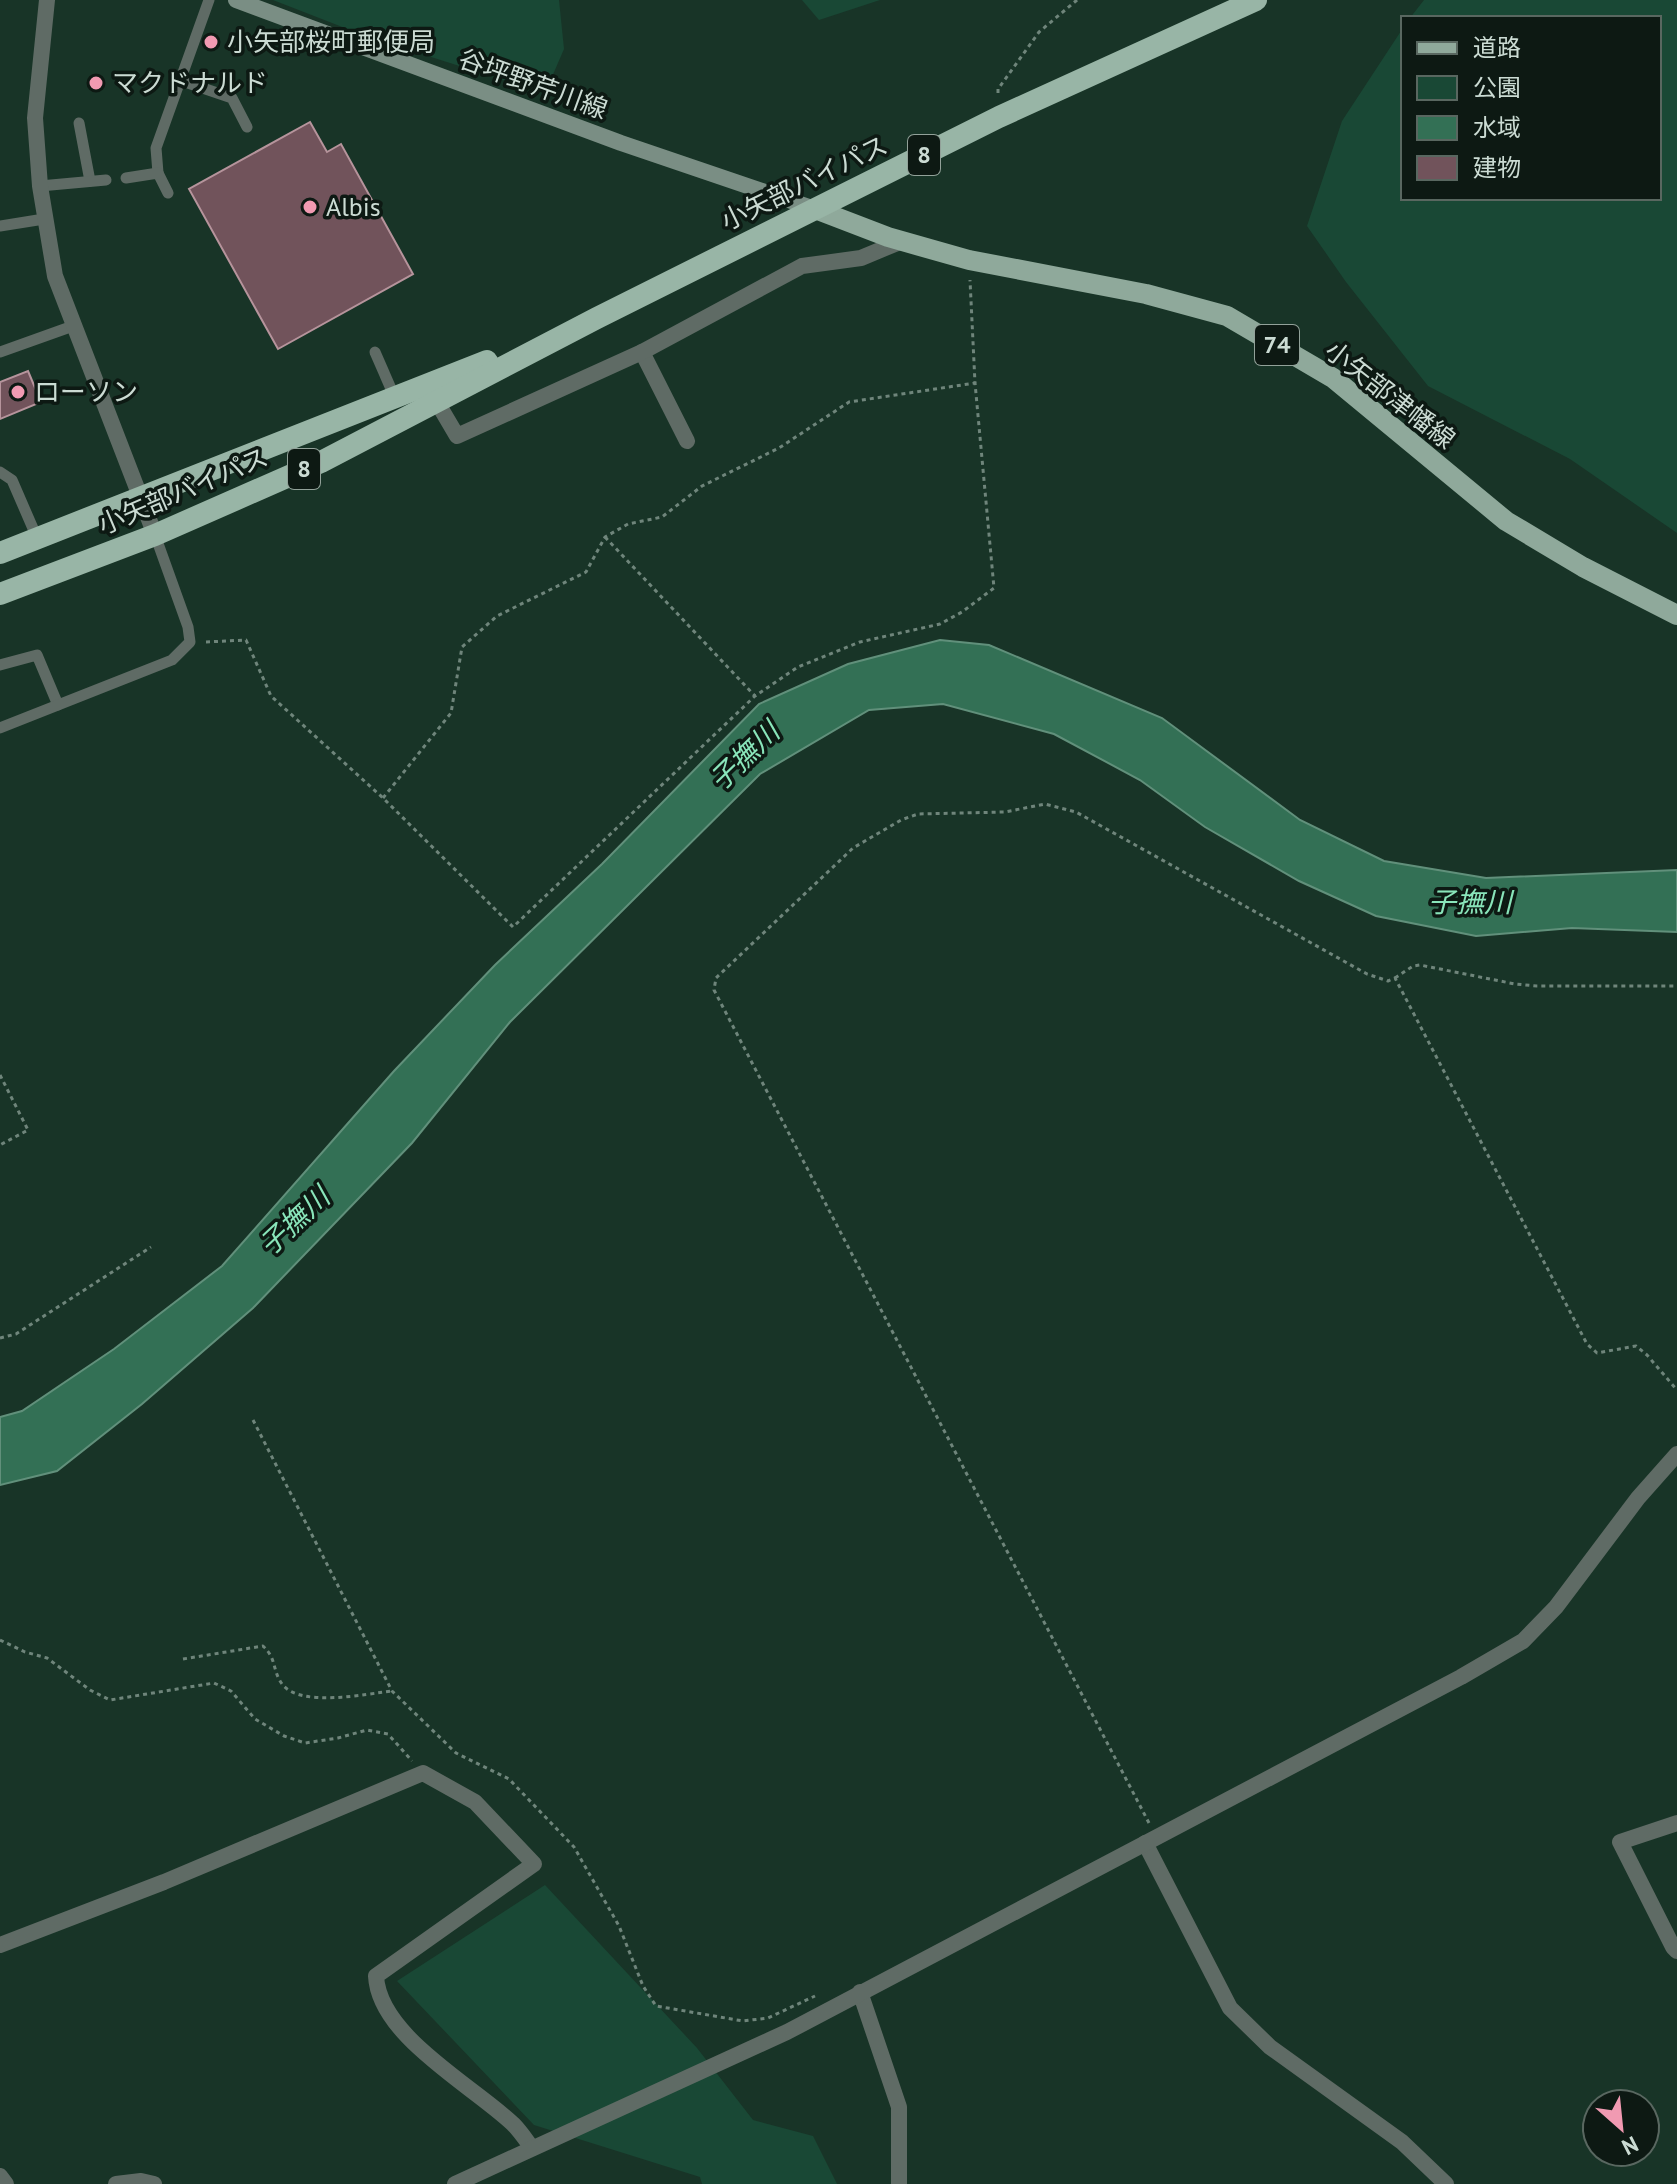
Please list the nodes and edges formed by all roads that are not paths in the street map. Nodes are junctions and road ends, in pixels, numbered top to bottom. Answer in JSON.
{"nodes":[{"id":1,"x":47,"y":0,"type":"edge"},
{"id":2,"x":209,"y":0,"type":"edge"},
{"id":3,"x":236,"y":0,"type":"edge"},
{"id":4,"x":1256,"y":0,"type":"edge"},
{"id":5,"x":182,"y":81,"type":"junction"},
{"id":6,"x":79,"y":123,"type":"dead end"},
{"id":7,"x":247,"y":127,"type":"dead end"},
{"id":8,"x":158,"y":173,"type":"junction"},
{"id":9,"x":126,"y":178,"type":"dead end"},
{"id":10,"x":106,"y":180,"type":"dead end"},
{"id":11,"x":90,"y":181,"type":"junction"},
{"id":12,"x":40,"y":186,"type":"junction"},
{"id":13,"x":168,"y":193,"type":"dead end"},
{"id":14,"x":815,"y":209,"type":"junction"},
{"id":15,"x":44,"y":219,"type":"junction"},
{"id":16,"x":0,"y":226,"type":"edge"},
{"id":17,"x":902,"y":241,"type":"junction"},
{"id":18,"x":597,"y":318,"type":"junction"},
{"id":19,"x":73,"y":326,"type":"junction"},
{"id":20,"x":0,"y":352,"type":"edge"},
{"id":21,"x":375,"y":352,"type":"dead end"},
{"id":22,"x":642,"y":352,"type":"junction"},
{"id":23,"x":395,"y":398,"type":"junction"},
{"id":24,"x":437,"y":402,"type":"junction"},
{"id":25,"x":687,"y":441,"type":"dead end"},
{"id":26,"x":0,"y":472,"type":"edge"},
{"id":27,"x":141,"y":499,"type":"junction"},
{"id":28,"x":155,"y":535,"type":"junction"},
{"id":29,"x":38,"y":540,"type":"junction"},
{"id":30,"x":0,"y":553,"type":"edge"},
{"id":31,"x":0,"y":594,"type":"edge"},
{"id":32,"x":1677,"y":615,"type":"edge"},
{"id":33,"x":0,"y":665,"type":"edge"},
{"id":34,"x":58,"y":705,"type":"junction"},
{"id":35,"x":0,"y":728,"type":"edge"},
{"id":36,"x":1677,"y":1454,"type":"edge"},
{"id":37,"x":1677,"y":1823,"type":"edge"},
{"id":38,"x":1150,"y":1840,"type":"junction"},
{"id":39,"x":0,"y":1945,"type":"edge"},
{"id":40,"x":1677,"y":1951,"type":"edge"},
{"id":41,"x":860,"y":1992,"type":"junction"},
{"id":42,"x":532,"y":2148,"type":"junction"},
{"id":43,"x":0,"y":2176,"type":"edge"},
{"id":44,"x":6,"y":2184,"type":"edge"},
{"id":45,"x":116,"y":2184,"type":"edge"},
{"id":46,"x":154,"y":2184,"type":"edge"},
{"id":47,"x":455,"y":2184,"type":"edge"},
{"id":48,"x":899,"y":2184,"type":"edge"},
{"id":49,"x":1446,"y":2184,"type":"edge"}],
"edges":[{"from":1,"to":12,"type":"street"},
{"from":2,"to":5,"type":"lane"},
{"from":3,"to":14,"type":"main road","name":"谷坪野芹川線"},
{"from":4,"to":14,"type":"highway","name":"小矢部バイパス","number":"8"},
{"from":5,"to":7,"type":"lane"},
{"from":5,"to":8,"type":"lane"},
{"from":6,"to":11,"type":"lane"},
{"from":8,"to":9,"type":"lane"},
{"from":8,"to":13,"type":"lane"},
{"from":10,"to":11,"type":"lane"},
{"from":11,"to":12,"type":"lane"},
{"from":12,"to":15,"type":"street"},
{"from":14,"to":17,"type":"main road","name":"小矢部津幡線","number":"74"},
{"from":14,"to":18,"type":"highway","name":"小矢部バイパス","number":"8"},
{"from":15,"to":16,"type":"lane"},
{"from":15,"to":19,"type":"street"},
{"from":17,"to":22,"type":"street"},
{"from":17,"to":32,"type":"main road","name":"小矢部津幡線","number":"74"},
{"from":18,"to":23,"type":"highway","name":"小矢部バイパス","number":"8"},
{"from":18,"to":24,"type":"highway","name":"小矢部バイパス","number":"8"},
{"from":19,"to":20,"type":"lane"},
{"from":19,"to":27,"type":"street"},
{"from":21,"to":23,"type":"lane"},
{"from":22,"to":24,"type":"street"},
{"from":22,"to":25,"type":"street"},
{"from":23,"to":27,"type":"highway","name":"小矢部バイパス","number":"8"},
{"from":24,"to":28,"type":"highway","name":"小矢部バイパス","number":"8"},
{"from":26,"to":29,"type":"lane"},
{"from":27,"to":28,"type":"street"},
{"from":27,"to":29,"type":"highway","name":"小矢部バイパス","number":"8"},
{"from":28,"to":31,"type":"highway","name":"小矢部バイパス","number":"8"},
{"from":28,"to":34,"type":"lane"},
{"from":29,"to":30,"type":"highway","name":"小矢部バイパス","number":"8"},
{"from":33,"to":34,"type":"lane"},
{"from":34,"to":35,"type":"lane"},
{"from":36,"to":38,"type":"street"},
{"from":37,"to":40,"type":"street"},
{"from":38,"to":41,"type":"street"},
{"from":38,"to":49,"type":"street"},
{"from":39,"to":42,"type":"street"},
{"from":41,"to":42,"type":"street"},
{"from":41,"to":48,"type":"street"},
{"from":42,"to":47,"type":"street"},
{"from":43,"to":44,"type":"street"},
{"from":45,"to":46,"type":"street"}]}
